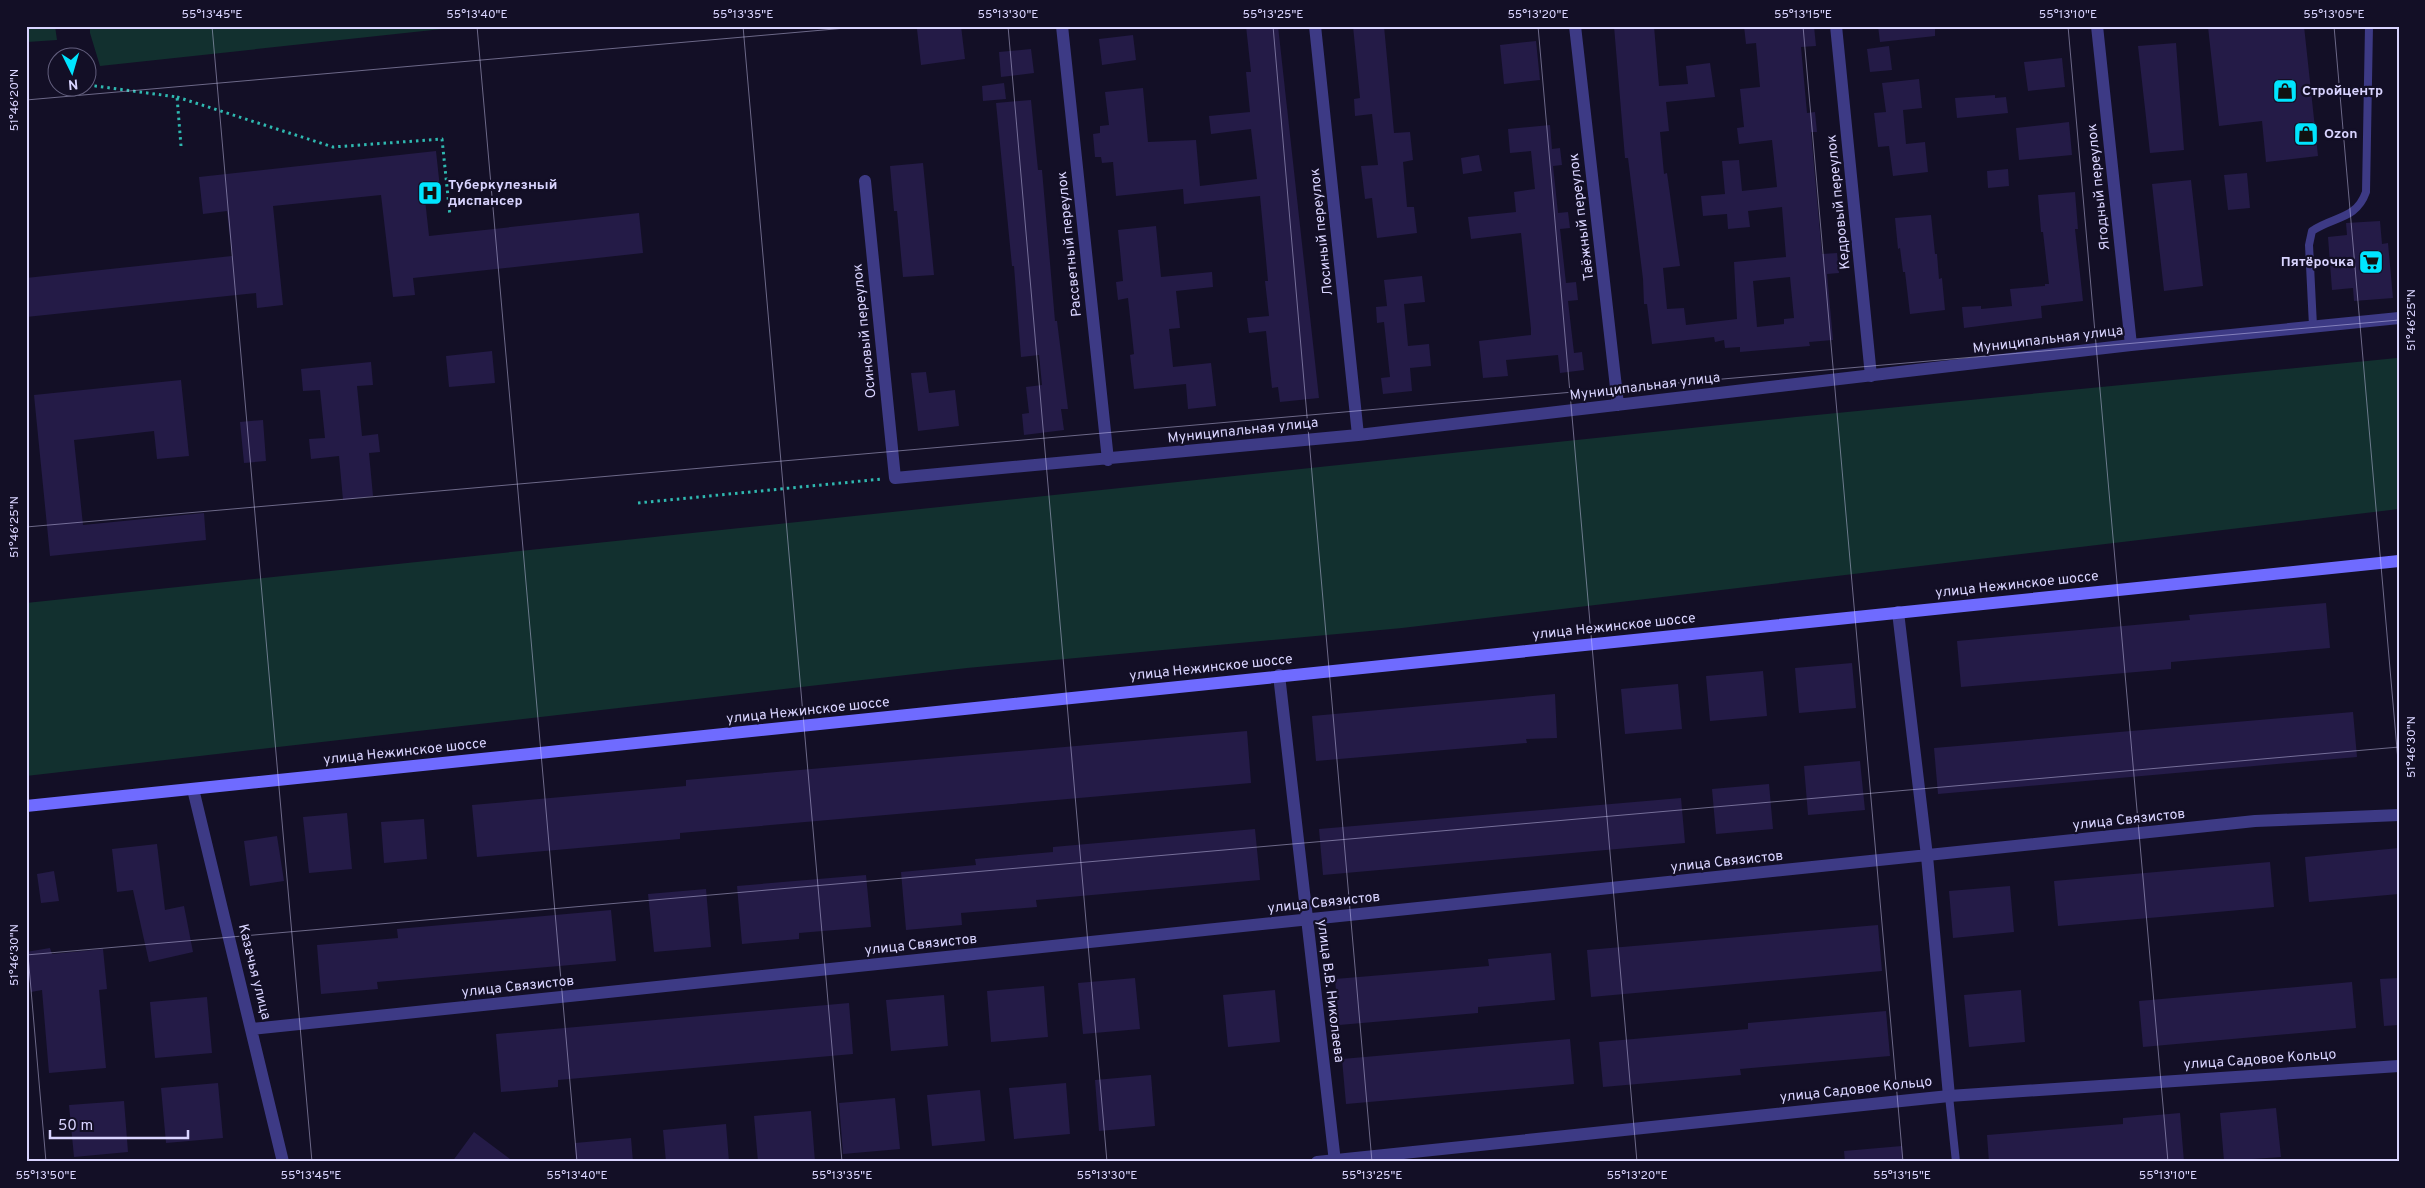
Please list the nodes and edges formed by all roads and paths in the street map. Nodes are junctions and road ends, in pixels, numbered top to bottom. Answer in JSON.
{"nodes":[{"id":1,"x":1062,"y":26,"type":"edge"},
{"id":2,"x":1315,"y":26,"type":"edge"},
{"id":3,"x":1575,"y":26,"type":"edge"},
{"id":4,"x":1836,"y":26,"type":"edge"},
{"id":5,"x":2097,"y":26,"type":"edge"},
{"id":6,"x":2369,"y":26,"type":"edge"},
{"id":7,"x":98,"y":86,"type":"edge"},
{"id":8,"x":177,"y":97,"type":"junction"},
{"id":9,"x":181,"y":146,"type":"dead end"},
{"id":10,"x":865,"y":181,"type":"dead end"},
{"id":11,"x":450,"y":216,"type":"dead end"},
{"id":12,"x":2399,"y":318,"type":"edge"},
{"id":13,"x":2313,"y":326,"type":"junction"},
{"id":14,"x":2131,"y":345,"type":"junction"},
{"id":15,"x":1871,"y":376,"type":"junction"},
{"id":16,"x":1618,"y":405,"type":"junction"},
{"id":17,"x":1358,"y":435,"type":"junction"},
{"id":18,"x":1108,"y":460,"type":"junction"},
{"id":19,"x":895,"y":478,"type":"junction"},
{"id":20,"x":638,"y":503,"type":"dead end"},
{"id":21,"x":2399,"y":561,"type":"edge"},
{"id":22,"x":1898,"y":612,"type":"junction"},
{"id":23,"x":1279,"y":675,"type":"junction"},
{"id":24,"x":193,"y":790,"type":"junction"},
{"id":25,"x":26,"y":806,"type":"edge"},
{"id":26,"x":2399,"y":815,"type":"edge"},
{"id":27,"x":1927,"y":856,"type":"junction"},
{"id":28,"x":1306,"y":920,"type":"junction"},
{"id":29,"x":252,"y":1029,"type":"junction"},
{"id":30,"x":2399,"y":1066,"type":"edge"},
{"id":31,"x":1948,"y":1096,"type":"junction"},
{"id":32,"x":1335,"y":1161,"type":"edge"},
{"id":33,"x":283,"y":1162,"type":"edge"},
{"id":34,"x":1317,"y":1162,"type":"edge"},
{"id":35,"x":1956,"y":1162,"type":"edge"}],
"edges":[{"from":1,"to":18,"type":"street","name":"Рассветный переулок"},
{"from":2,"to":17,"type":"street","name":"Лосиный переулок"},
{"from":3,"to":16,"type":"street","name":"Таёжный переулок"},
{"from":4,"to":15,"type":"street","name":"Кедровый переулок"},
{"from":5,"to":14,"type":"street","name":"Ягодный переулок"},
{"from":6,"to":13,"type":"lane"},
{"from":7,"to":8,"type":"path"},
{"from":8,"to":9,"type":"path"},
{"from":8,"to":11,"type":"path"},
{"from":10,"to":19,"type":"street","name":"Осиновый переулок"},
{"from":12,"to":13,"type":"street","name":"Муниципальная улица"},
{"from":13,"to":14,"type":"street","name":"Муниципальная улица"},
{"from":14,"to":15,"type":"street","name":"Муниципальная улица"},
{"from":15,"to":16,"type":"street","name":"Муниципальная улица"},
{"from":16,"to":17,"type":"street","name":"Муниципальная улица"},
{"from":17,"to":18,"type":"street","name":"Муниципальная улица"},
{"from":18,"to":19,"type":"street","name":"Муниципальная улица"},
{"from":19,"to":20,"type":"path"},
{"from":21,"to":22,"type":"main road","name":"улица Нежинское шоссе"},
{"from":22,"to":23,"type":"main road","name":"улица Нежинское шоссе"},
{"from":22,"to":27,"type":"street"},
{"from":23,"to":24,"type":"main road","name":"улица Нежинское шоссе"},
{"from":23,"to":28,"type":"street","name":"улица В.В. Николаева"},
{"from":24,"to":25,"type":"main road","name":"улица Нежинское шоссе"},
{"from":24,"to":29,"type":"street","name":"Казачья улица"},
{"from":26,"to":27,"type":"street","name":"улица Связистов"},
{"from":27,"to":28,"type":"street","name":"улица Связистов"},
{"from":27,"to":31,"type":"street"},
{"from":28,"to":29,"type":"street","name":"улица Связистов"},
{"from":28,"to":32,"type":"street","name":"улица В.В. Николаева"},
{"from":29,"to":33,"type":"street","name":"Казачья улица"},
{"from":30,"to":31,"type":"street","name":"улица Садовое Кольцо"},
{"from":31,"to":32,"type":"street","name":"улица Садовое Кольцо"},
{"from":31,"to":35,"type":"lane"},
{"from":32,"to":34,"type":"street","name":"улица Садовое Кольцо"}]}
